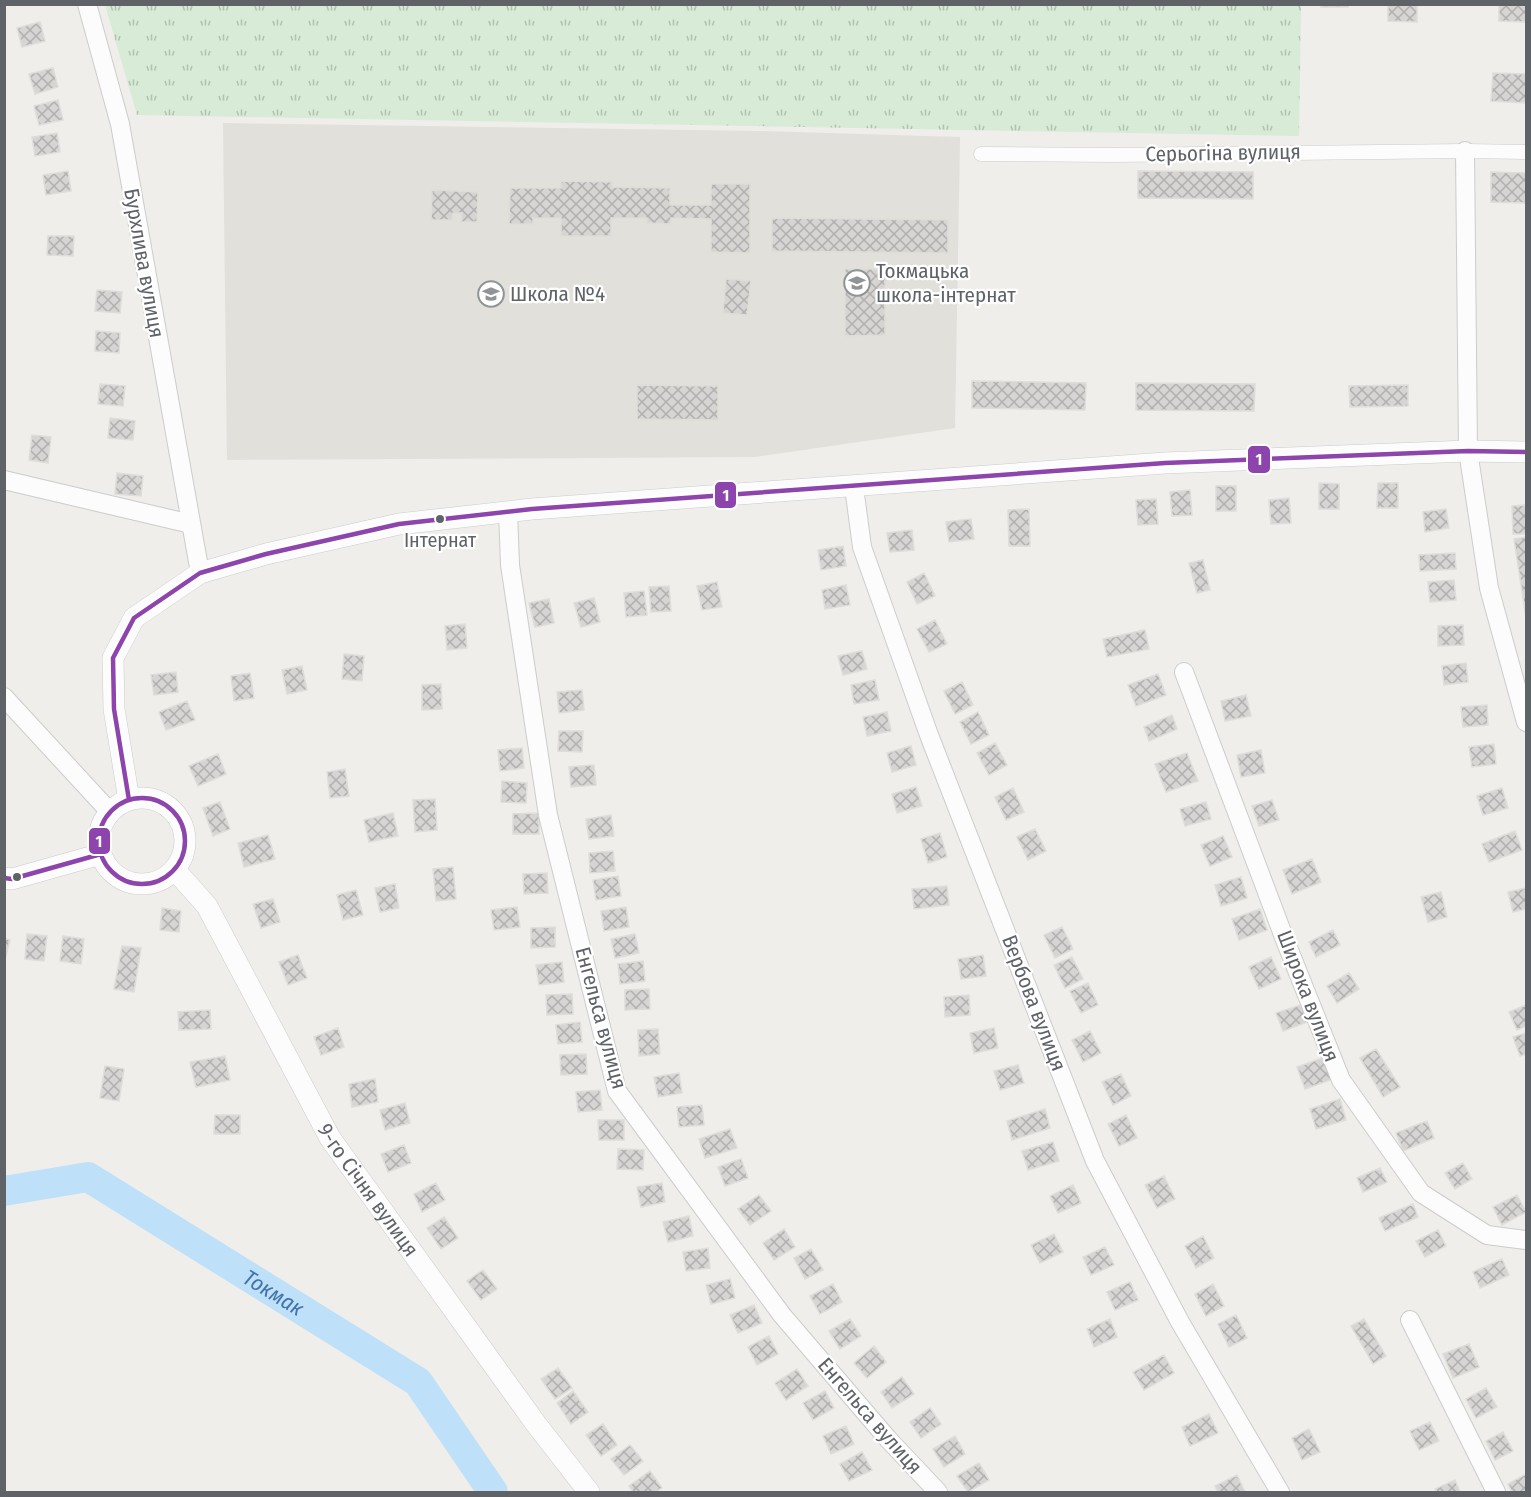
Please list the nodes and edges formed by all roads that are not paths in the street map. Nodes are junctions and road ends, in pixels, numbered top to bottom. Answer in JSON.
{"nodes":[{"id":1,"x":87,"y":4,"type":"edge"},
{"id":2,"x":1465,"y":151,"type":"junction"},
{"id":3,"x":1527,"y":152,"type":"edge"},
{"id":4,"x":981,"y":154,"type":"dead end"},
{"id":5,"x":1468,"y":451,"type":"junction"},
{"id":6,"x":1527,"y":452,"type":"edge"},
{"id":7,"x":4,"y":480,"type":"edge"},
{"id":8,"x":854,"y":487,"type":"junction"},
{"id":9,"x":508,"y":512,"type":"junction"},
{"id":10,"x":191,"y":524,"type":"junction"},
{"id":11,"x":200,"y":573,"type":"junction"},
{"id":12,"x":1184,"y":672,"type":"dead end"},
{"id":13,"x":4,"y":697,"type":"edge"},
{"id":14,"x":1527,"y":722,"type":"edge"},
{"id":15,"x":129,"y":800,"type":"junction"},
{"id":16,"x":110,"y":812,"type":"junction"},
{"id":17,"x":102,"y":855,"type":"junction"},
{"id":18,"x":175,"y":870,"type":"junction"},
{"id":19,"x":4,"y":878,"type":"edge"},
{"id":20,"x":1527,"y":1240,"type":"edge"},
{"id":21,"x":1410,"y":1320,"type":"dead end"},
{"id":22,"x":589,"y":1492,"type":"edge"},
{"id":23,"x":938,"y":1492,"type":"edge"},
{"id":24,"x":1280,"y":1492,"type":"edge"},
{"id":25,"x":1496,"y":1492,"type":"edge"}],
"edges":[{"from":1,"to":10,"type":"street","name":"Бурхлива вулиця"},
{"from":2,"to":3,"type":"street","name":"Серьогіна вулиця"},
{"from":2,"to":4,"type":"street","name":"Серьогіна вулиця"},
{"from":2,"to":5,"type":"street"},
{"from":5,"to":6,"type":"street"},
{"from":5,"to":8,"type":"street"},
{"from":5,"to":14,"type":"street"},
{"from":7,"to":10,"type":"street"},
{"from":8,"to":9,"type":"street"},
{"from":8,"to":24,"type":"street","name":"Вербова вулиця"},
{"from":9,"to":11,"type":"street"},
{"from":9,"to":23,"type":"street","name":"Енгельса вулиця"},
{"from":10,"to":11,"type":"street","name":"Бурхлива вулиця"},
{"from":11,"to":15,"type":"street"},
{"from":12,"to":20,"type":"street","name":"Широка вулиця"},
{"from":13,"to":16,"type":"street"},
{"from":15,"to":16,"type":"street"},
{"from":15,"to":18,"type":"street"},
{"from":16,"to":17,"type":"street"},
{"from":17,"to":18,"type":"street"},
{"from":17,"to":19,"type":"street"},
{"from":18,"to":22,"type":"street","name":"9-го Січня вулиця"},
{"from":21,"to":25,"type":"street"}]}
